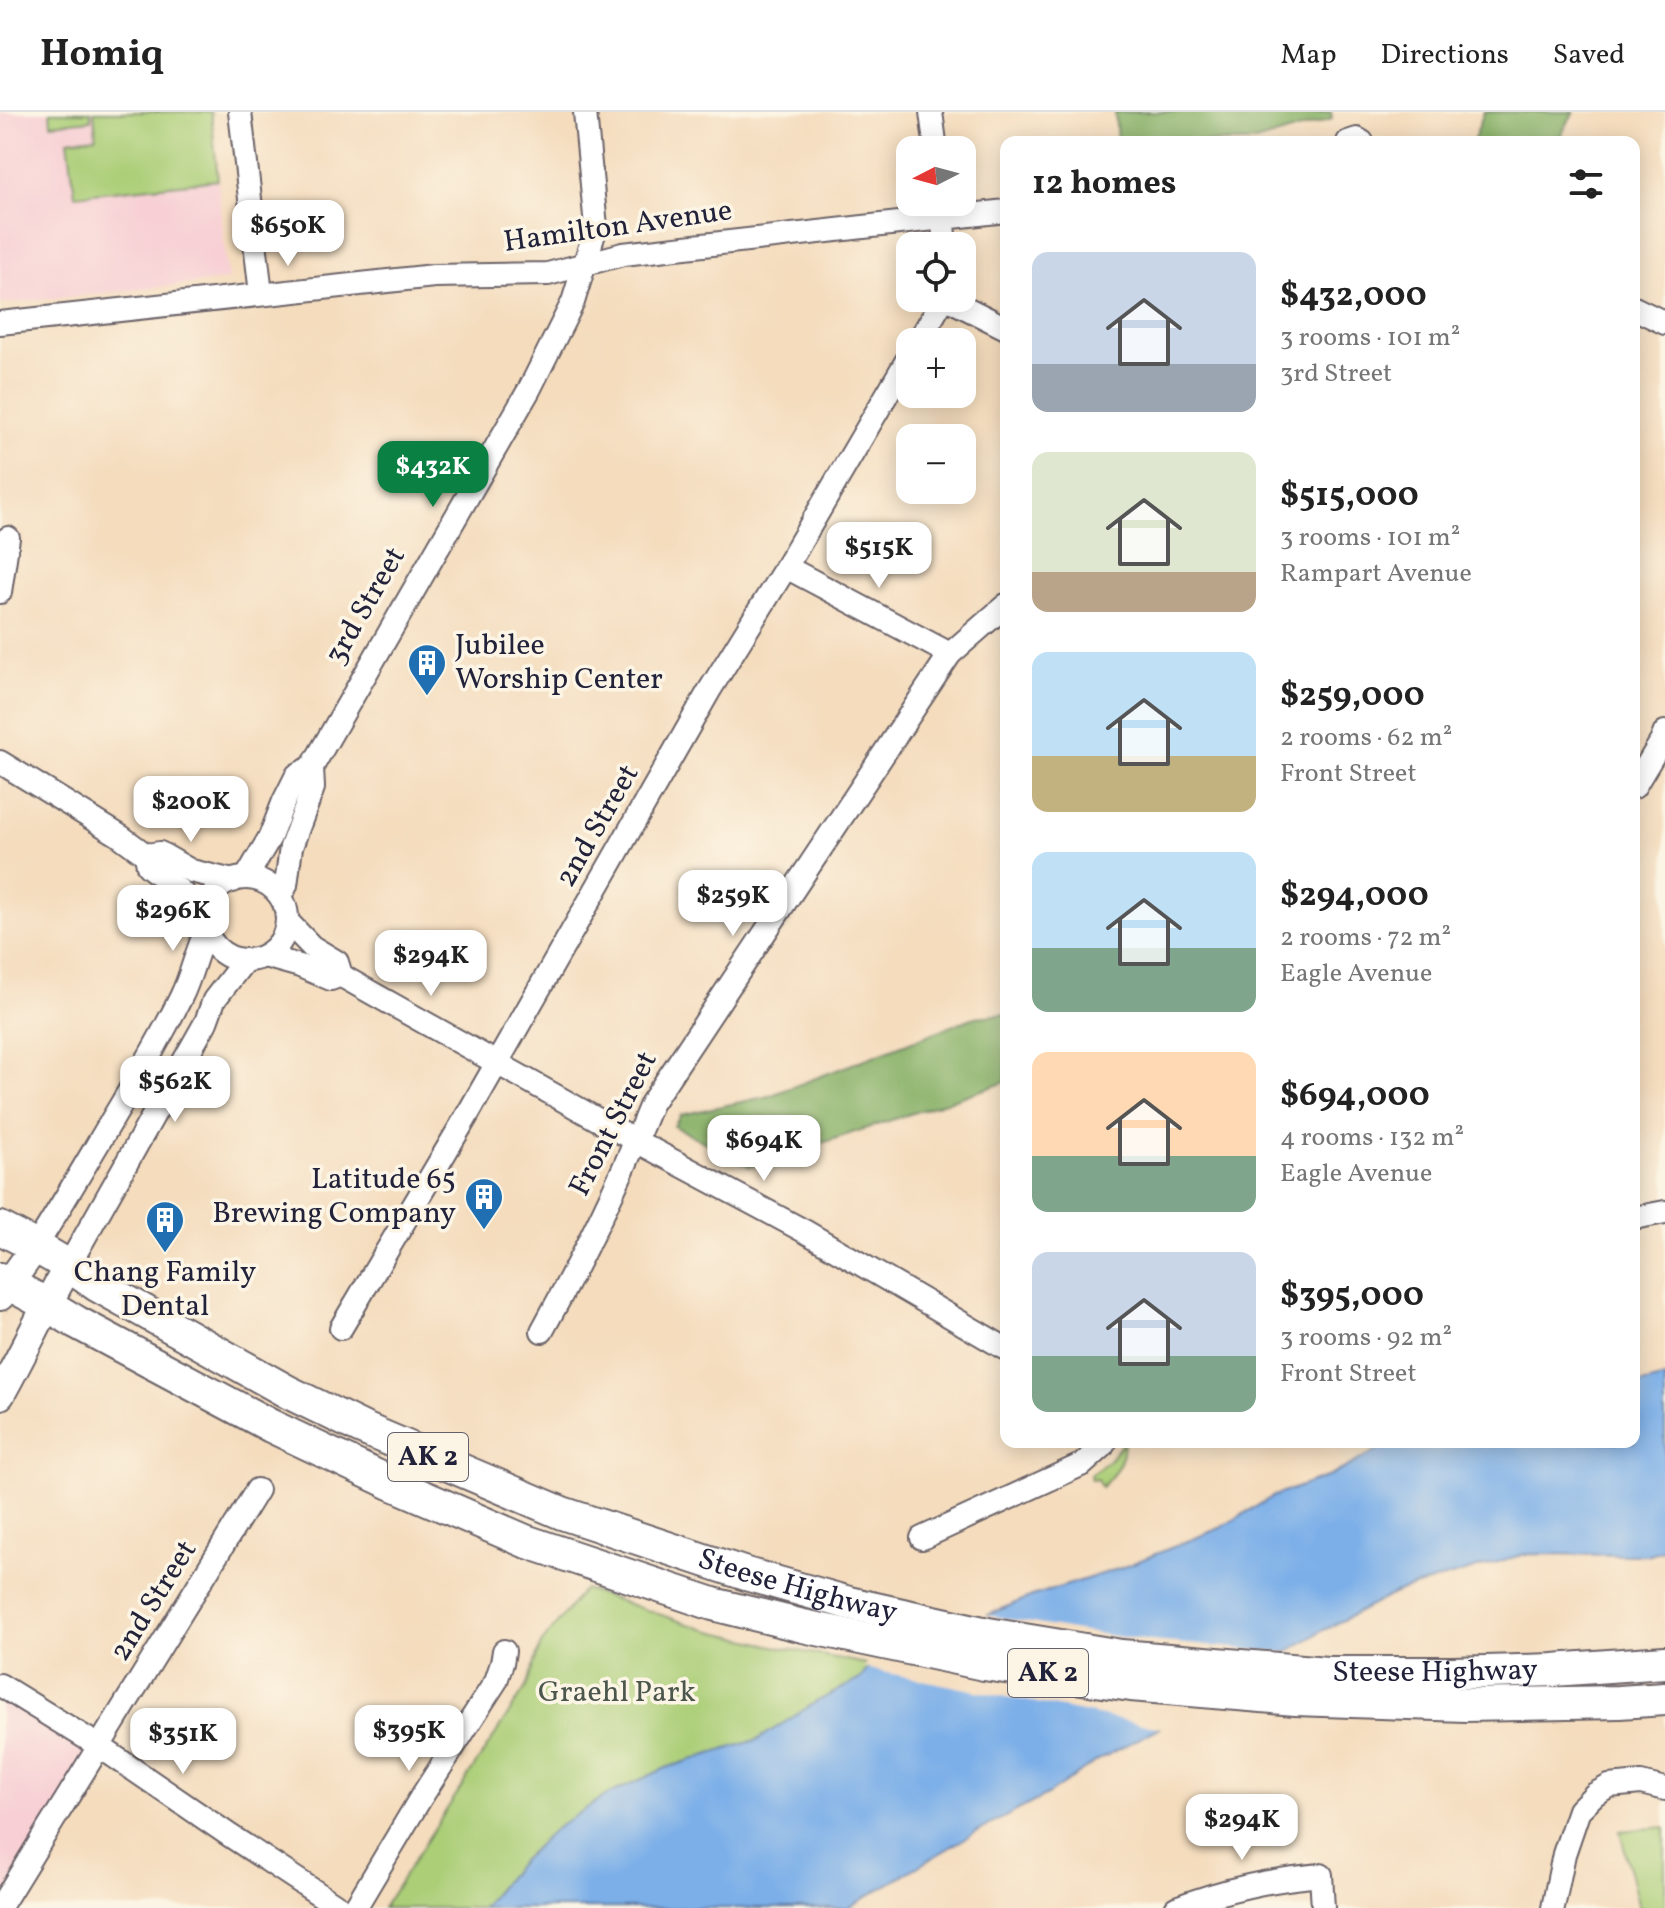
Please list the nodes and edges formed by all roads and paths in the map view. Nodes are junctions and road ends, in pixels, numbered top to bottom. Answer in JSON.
{"nodes":[{"id":1,"x":240,"y":112,"type":"edge"},
{"id":2,"x":585,"y":112,"type":"edge"},
{"id":3,"x":931,"y":112,"type":"edge"},
{"id":4,"x":934,"y":136,"type":"edge"},
{"id":5,"x":976,"y":211,"type":"edge"},
{"id":6,"x":1000,"y":211,"type":"edge"},
{"id":7,"x":899,"y":216,"type":"edge"},
{"id":8,"x":585,"y":264,"type":"junction"},
{"id":9,"x":261,"y":294,"type":"junction"},
{"id":10,"x":1640,"y":311,"type":"edge"},
{"id":11,"x":973,"y":312,"type":"edge"},
{"id":12,"x":0,"y":323,"type":"edge"},
{"id":13,"x":1665,"y":323,"type":"edge"},
{"id":14,"x":1000,"y":325,"type":"edge"},
{"id":15,"x":896,"y":379,"type":"edge"},
{"id":16,"x":8,"y":538,"type":"dead end"},
{"id":17,"x":786,"y":567,"type":"junction"},
{"id":18,"x":0,"y":592,"type":"edge"},
{"id":19,"x":1000,"y":610,"type":"edge"},
{"id":20,"x":950,"y":654,"type":"junction"},
{"id":21,"x":1665,"y":732,"type":"edge"},
{"id":22,"x":0,"y":762,"type":"edge"},
{"id":23,"x":312,"y":767,"type":"junction"},
{"id":24,"x":1640,"y":777,"type":"edge"},
{"id":25,"x":146,"y":855,"type":"junction"},
{"id":26,"x":239,"y":879,"type":"junction"},
{"id":27,"x":281,"y":897,"type":"junction"},
{"id":28,"x":287,"y":921,"type":"junction"},
{"id":29,"x":207,"y":922,"type":"junction"},
{"id":30,"x":255,"y":958,"type":"junction"},
{"id":31,"x":341,"y":975,"type":"junction"},
{"id":32,"x":497,"y":1062,"type":"junction"},
{"id":33,"x":636,"y":1141,"type":"junction"},
{"id":34,"x":1665,"y":1212,"type":"edge"},
{"id":35,"x":1640,"y":1217,"type":"edge"},
{"id":36,"x":0,"y":1228,"type":"edge"},
{"id":37,"x":36,"y":1246,"type":"junction"},
{"id":38,"x":69,"y":1265,"type":"junction"},
{"id":39,"x":3,"y":1286,"type":"edge"},
{"id":40,"x":46,"y":1304,"type":"junction"},
{"id":41,"x":341,"y":1328,"type":"dead end"},
{"id":42,"x":542,"y":1331,"type":"dead end"},
{"id":43,"x":1000,"y":1345,"type":"edge"},
{"id":44,"x":0,"y":1395,"type":"edge"},
{"id":45,"x":1101,"y":1448,"type":"edge"},
{"id":46,"x":257,"y":1490,"type":"dead end"},
{"id":47,"x":922,"y":1538,"type":"dead end"},
{"id":48,"x":504,"y":1651,"type":"dead end"},
{"id":49,"x":1665,"y":1662,"type":"edge"},
{"id":50,"x":0,"y":1685,"type":"edge"},
{"id":51,"x":1665,"y":1699,"type":"edge"},
{"id":52,"x":99,"y":1746,"type":"junction"},
{"id":53,"x":1665,"y":1789,"type":"edge"},
{"id":54,"x":0,"y":1907,"type":"edge"},
{"id":55,"x":340,"y":1908,"type":"edge"},
{"id":56,"x":355,"y":1908,"type":"edge"},
{"id":57,"x":1176,"y":1908,"type":"edge"},
{"id":58,"x":1323,"y":1908,"type":"edge"},
{"id":59,"x":1553,"y":1908,"type":"edge"}],
"edges":[{"from":1,"to":9,"type":"street"},
{"from":2,"to":8,"type":"street","name":"3rd Street"},
{"from":3,"to":4,"type":"street"},
{"from":5,"to":6,"type":"street","name":"Hamilton Avenue"},
{"from":7,"to":8,"type":"street","name":"Hamilton Avenue"},
{"from":8,"to":9,"type":"street","name":"Hamilton Avenue"},
{"from":8,"to":23,"type":"street","name":"3rd Street"},
{"from":9,"to":12,"type":"street","name":"Hamilton Avenue"},
{"from":10,"to":13,"type":"street"},
{"from":11,"to":14,"type":"street"},
{"from":15,"to":17,"type":"street","name":"2nd Street"},
{"from":16,"to":18,"type":"street"},
{"from":17,"to":20,"type":"street"},
{"from":17,"to":32,"type":"street","name":"2nd Street"},
{"from":19,"to":20,"type":"street","name":"Front Street"},
{"from":20,"to":33,"type":"street","name":"Front Street"},
{"from":21,"to":24,"type":"street"},
{"from":22,"to":25,"type":"street"},
{"from":23,"to":26,"type":"street","name":"3rd Street"},
{"from":23,"to":27,"type":"street","name":"3rd Street"},
{"from":25,"to":26,"type":"street"},
{"from":25,"to":29,"type":"street"},
{"from":26,"to":27,"type":"street"},
{"from":26,"to":29,"type":"street"},
{"from":27,"to":28,"type":"street"},
{"from":28,"to":30,"type":"street"},
{"from":28,"to":31,"type":"street"},
{"from":29,"to":30,"type":"street"},
{"from":29,"to":37,"type":"street"},
{"from":30,"to":31,"type":"street"},
{"from":30,"to":38,"type":"street"},
{"from":31,"to":32,"type":"street"},
{"from":32,"to":33,"type":"street"},
{"from":32,"to":41,"type":"street","name":"2nd Street"},
{"from":33,"to":42,"type":"street","name":"Front Street"},
{"from":33,"to":43,"type":"street"},
{"from":34,"to":35,"type":"street"},
{"from":36,"to":37,"type":"highway","name":"Steese Highway","number":"AK 2"},
{"from":37,"to":38,"type":"highway","name":"Steese Highway","number":"AK 2"},
{"from":37,"to":39,"type":"main road"},
{"from":38,"to":40,"type":"main road"},
{"from":38,"to":49,"type":"highway","name":"Steese Highway","number":"AK 2"},
{"from":39,"to":40,"type":"highway","name":"Steese Highway","number":"AK 2"},
{"from":40,"to":44,"type":"main road"},
{"from":40,"to":51,"type":"highway","name":"Steese Highway","number":"AK 2"},
{"from":45,"to":47,"type":"street"},
{"from":46,"to":52,"type":"street","name":"2nd Street"},
{"from":48,"to":56,"type":"street"},
{"from":50,"to":52,"type":"street"},
{"from":52,"to":54,"type":"street","name":"2nd Street"},
{"from":52,"to":55,"type":"street"},
{"from":53,"to":59,"type":"street"},
{"from":57,"to":58,"type":"street"}]}
